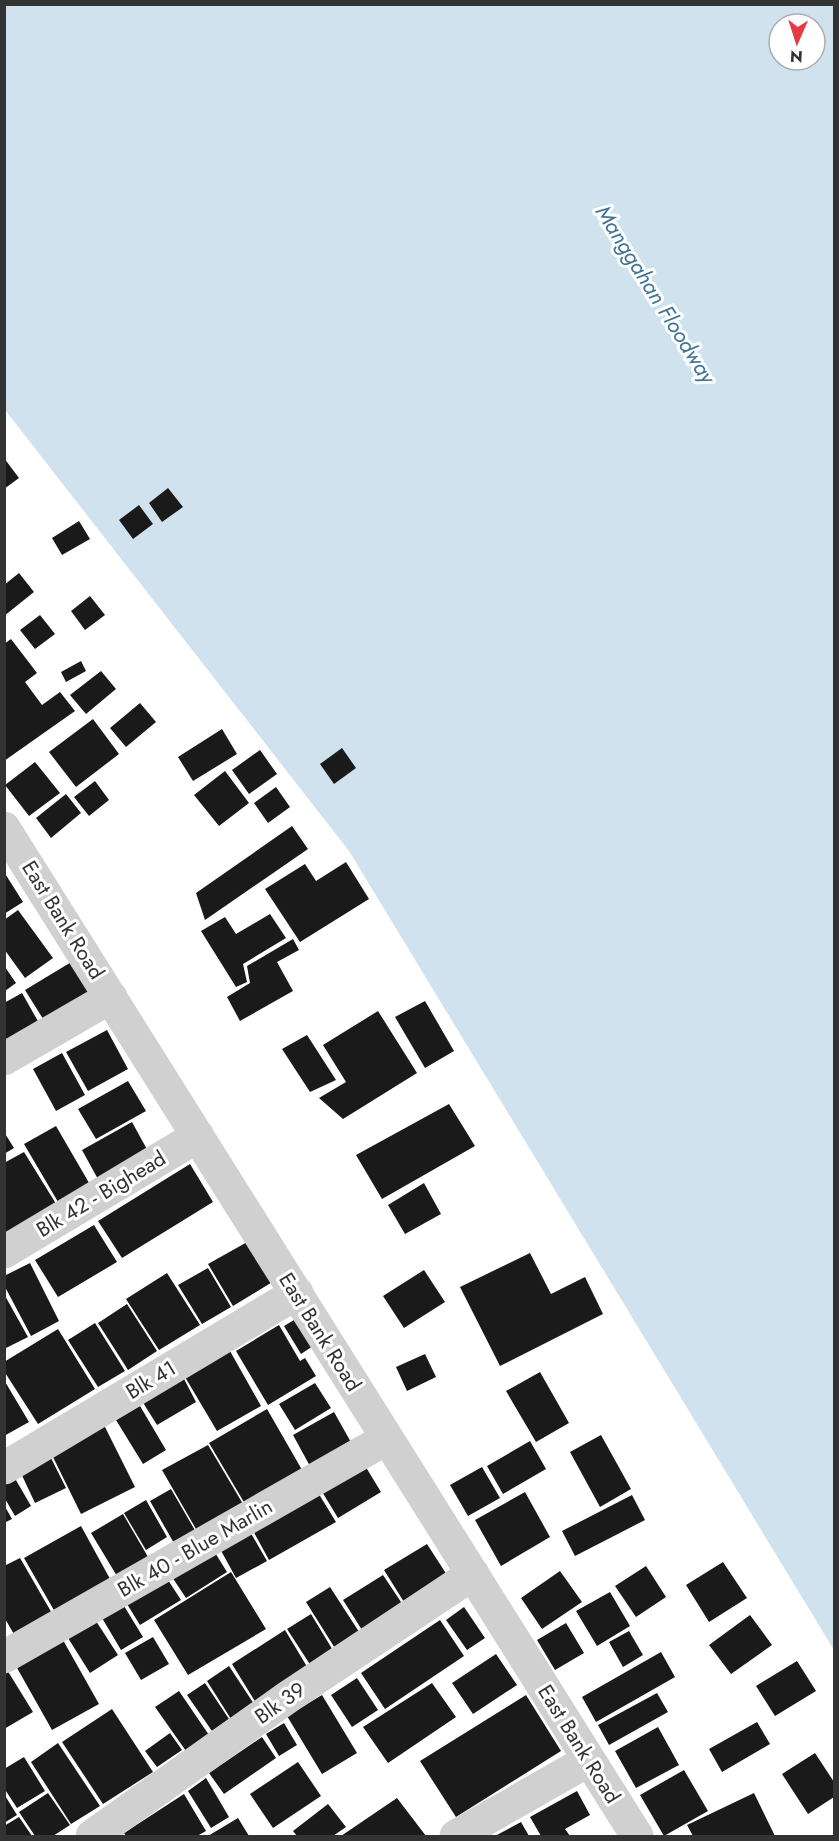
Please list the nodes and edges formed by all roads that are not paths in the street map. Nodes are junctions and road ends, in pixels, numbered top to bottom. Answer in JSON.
{"nodes":[{"id":1,"x":6,"y":833,"type":"edge"},
{"id":2,"x":111,"y":997,"type":"junction"},
{"id":3,"x":4,"y":1059,"type":"edge"},
{"id":4,"x":198,"y":1136,"type":"junction"},
{"id":5,"x":4,"y":1252,"type":"edge"},
{"id":6,"x":297,"y":1293,"type":"junction"},
{"id":7,"x":386,"y":1439,"type":"junction"},
{"id":8,"x":4,"y":1468,"type":"edge"},
{"id":9,"x":472,"y":1574,"type":"junction"},
{"id":10,"x":4,"y":1657,"type":"edge"},
{"id":11,"x":589,"y":1760,"type":"junction"},
{"id":12,"x":92,"y":1836,"type":"edge"},
{"id":13,"x":456,"y":1836,"type":"edge"},
{"id":14,"x":637,"y":1836,"type":"edge"}],
"edges":[{"from":1,"to":2,"type":"street","name":"East Bank Road"},
{"from":2,"to":3,"type":"street"},
{"from":2,"to":4,"type":"street","name":"East Bank Road"},
{"from":4,"to":5,"type":"street","name":"Blk 42 - Bighead"},
{"from":4,"to":6,"type":"street","name":"East Bank Road"},
{"from":6,"to":7,"type":"street","name":"East Bank Road"},
{"from":6,"to":8,"type":"street","name":"Blk 41"},
{"from":7,"to":9,"type":"street","name":"East Bank Road"},
{"from":7,"to":10,"type":"street","name":"Blk 40 - Blue Marlin"},
{"from":9,"to":11,"type":"street","name":"East Bank Road"},
{"from":9,"to":12,"type":"street","name":"Blk 39"},
{"from":11,"to":13,"type":"street"},
{"from":11,"to":14,"type":"street","name":"East Bank Road"}]}
